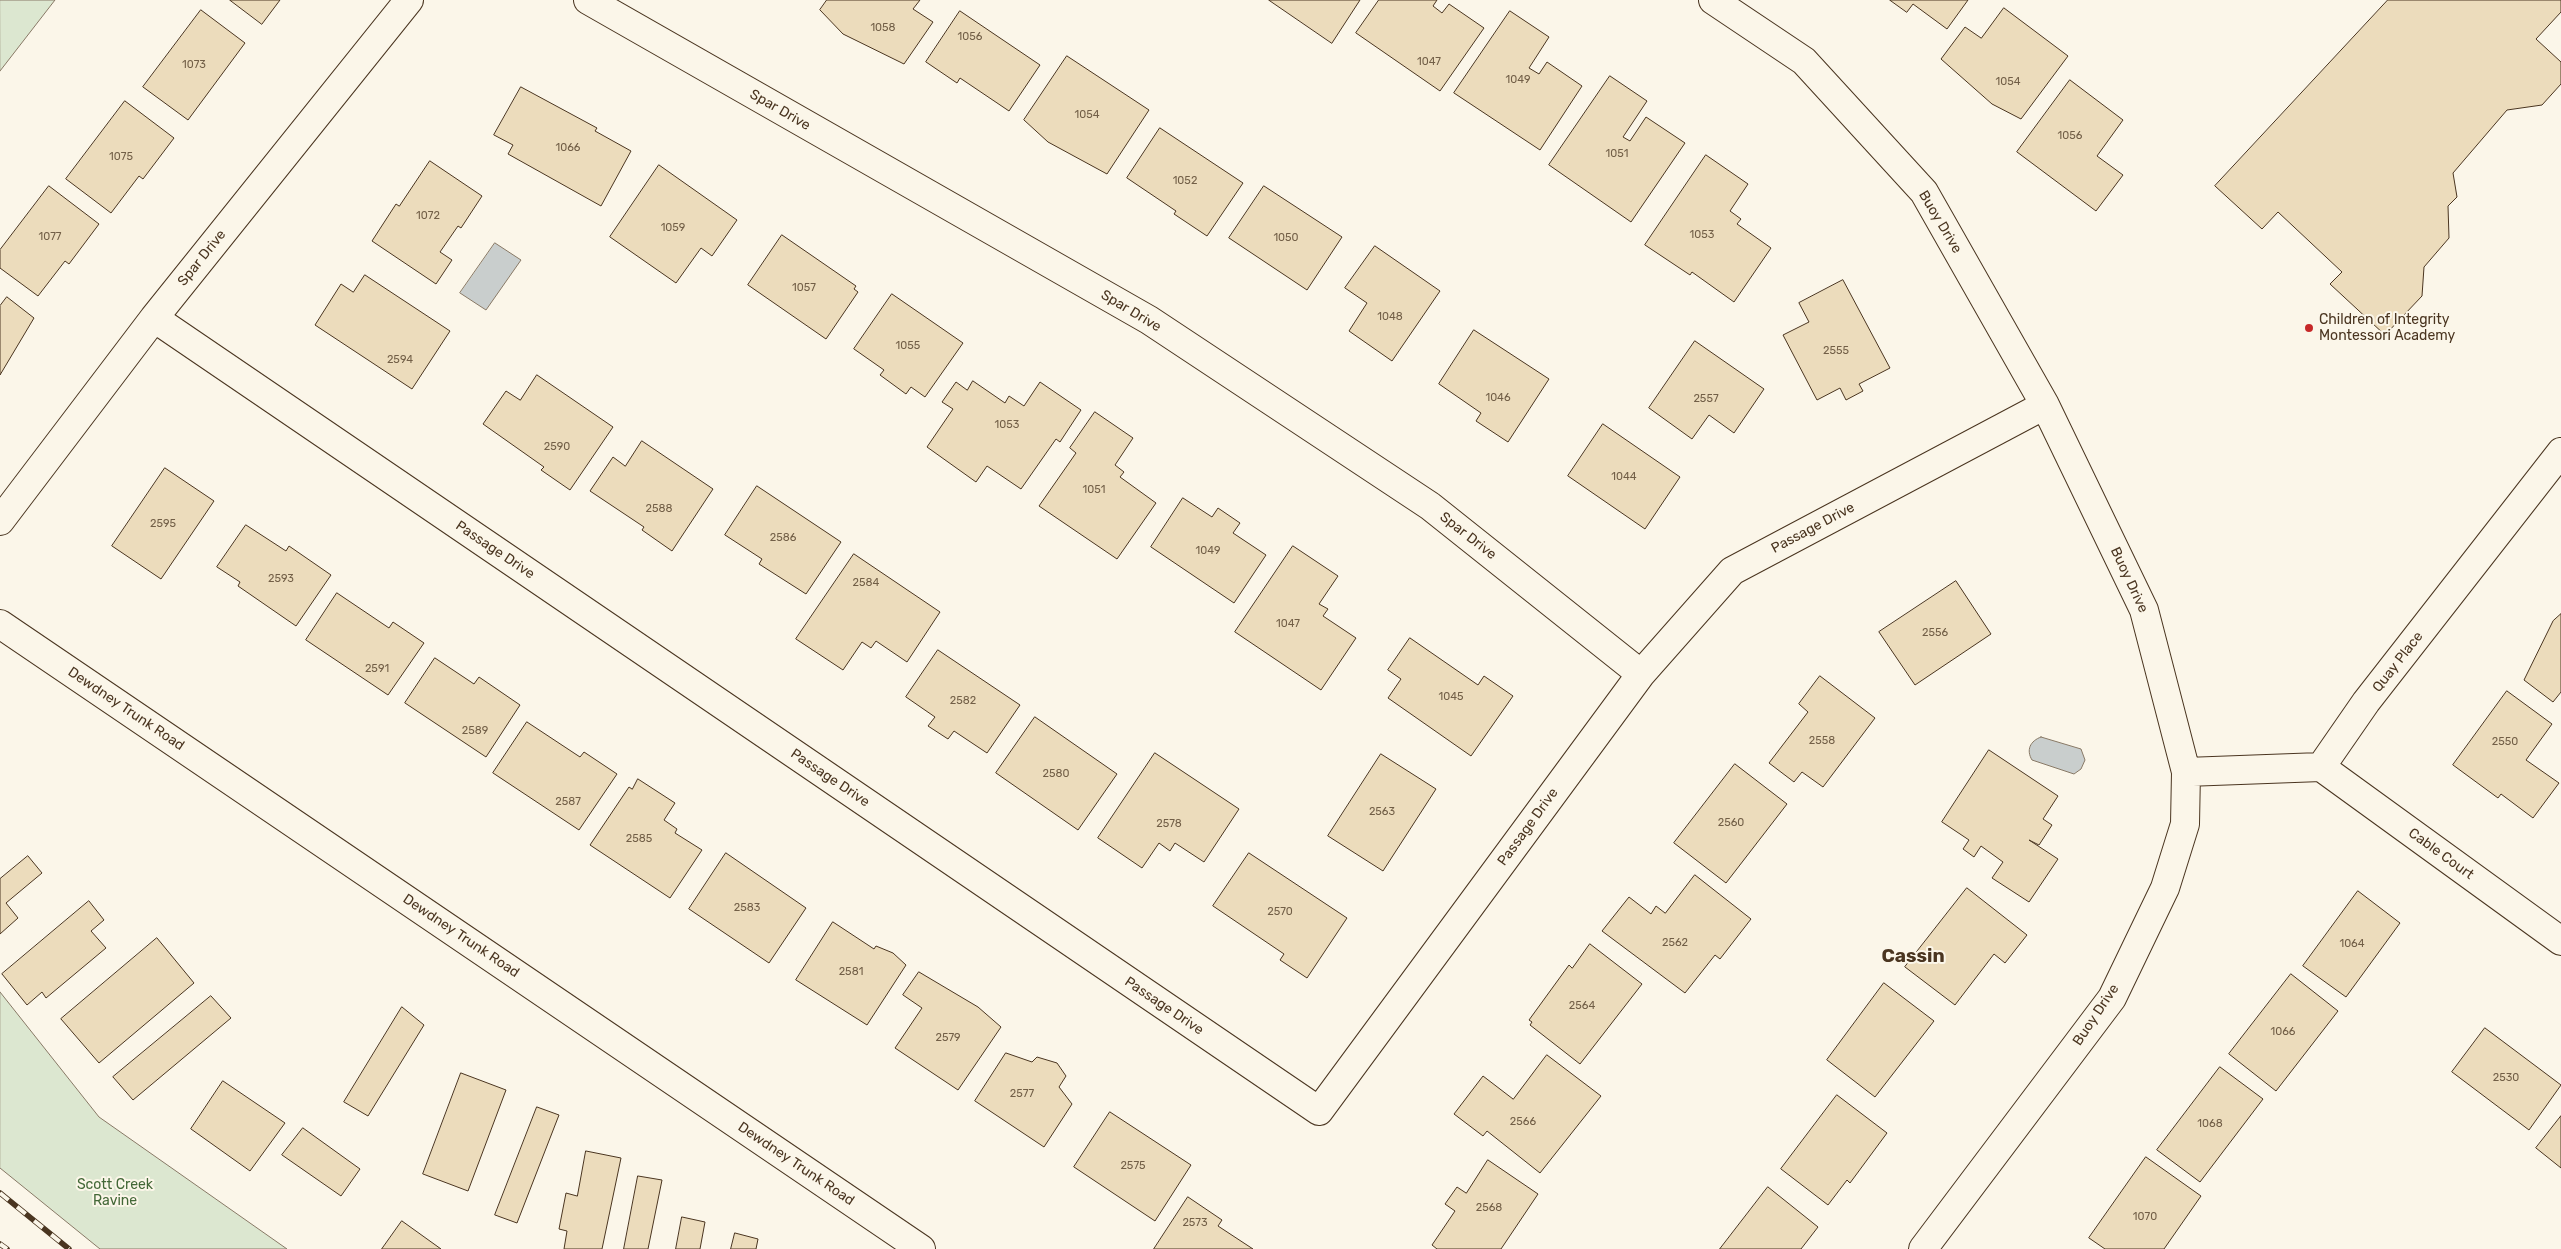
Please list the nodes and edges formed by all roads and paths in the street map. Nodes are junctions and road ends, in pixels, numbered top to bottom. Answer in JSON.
{"nodes":[{"id":1,"x":409,"y":0,"type":"edge"},
{"id":2,"x":588,"y":0,"type":"edge"},
{"id":3,"x":1713,"y":0,"type":"edge"},
{"id":4,"x":154,"y":318,"type":"junction"},
{"id":5,"x":2045,"y":406,"type":"junction"},
{"id":6,"x":2561,"y":452,"type":"edge"},
{"id":7,"x":0,"y":521,"type":"edge"},
{"id":8,"x":0,"y":624,"type":"edge"},
{"id":9,"x":1641,"y":674,"type":"junction"},
{"id":10,"x":2321,"y":767,"type":"junction"},
{"id":11,"x":2186,"y":772,"type":"junction"},
{"id":12,"x":2561,"y":941,"type":"edge"},
{"id":13,"x":921,"y":1249,"type":"edge"},
{"id":14,"x":1923,"y":1249,"type":"edge"}],
"edges":[{"from":1,"to":4,"type":"street","name":"Spar Drive"},
{"from":2,"to":9,"type":"street","name":"Spar Drive"},
{"from":3,"to":5,"type":"street","name":"Buoy Drive"},
{"from":4,"to":7,"type":"street","name":"Spar Drive"},
{"from":4,"to":9,"type":"street","name":"Passage Drive"},
{"from":5,"to":9,"type":"street","name":"Passage Drive"},
{"from":5,"to":11,"type":"street","name":"Buoy Drive"},
{"from":6,"to":10,"type":"street","name":"Quay Place"},
{"from":8,"to":13,"type":"street","name":"Dewdney Trunk Road"},
{"from":10,"to":11,"type":"street"},
{"from":10,"to":12,"type":"street","name":"Cable Court"},
{"from":11,"to":14,"type":"street","name":"Buoy Drive"}]}
